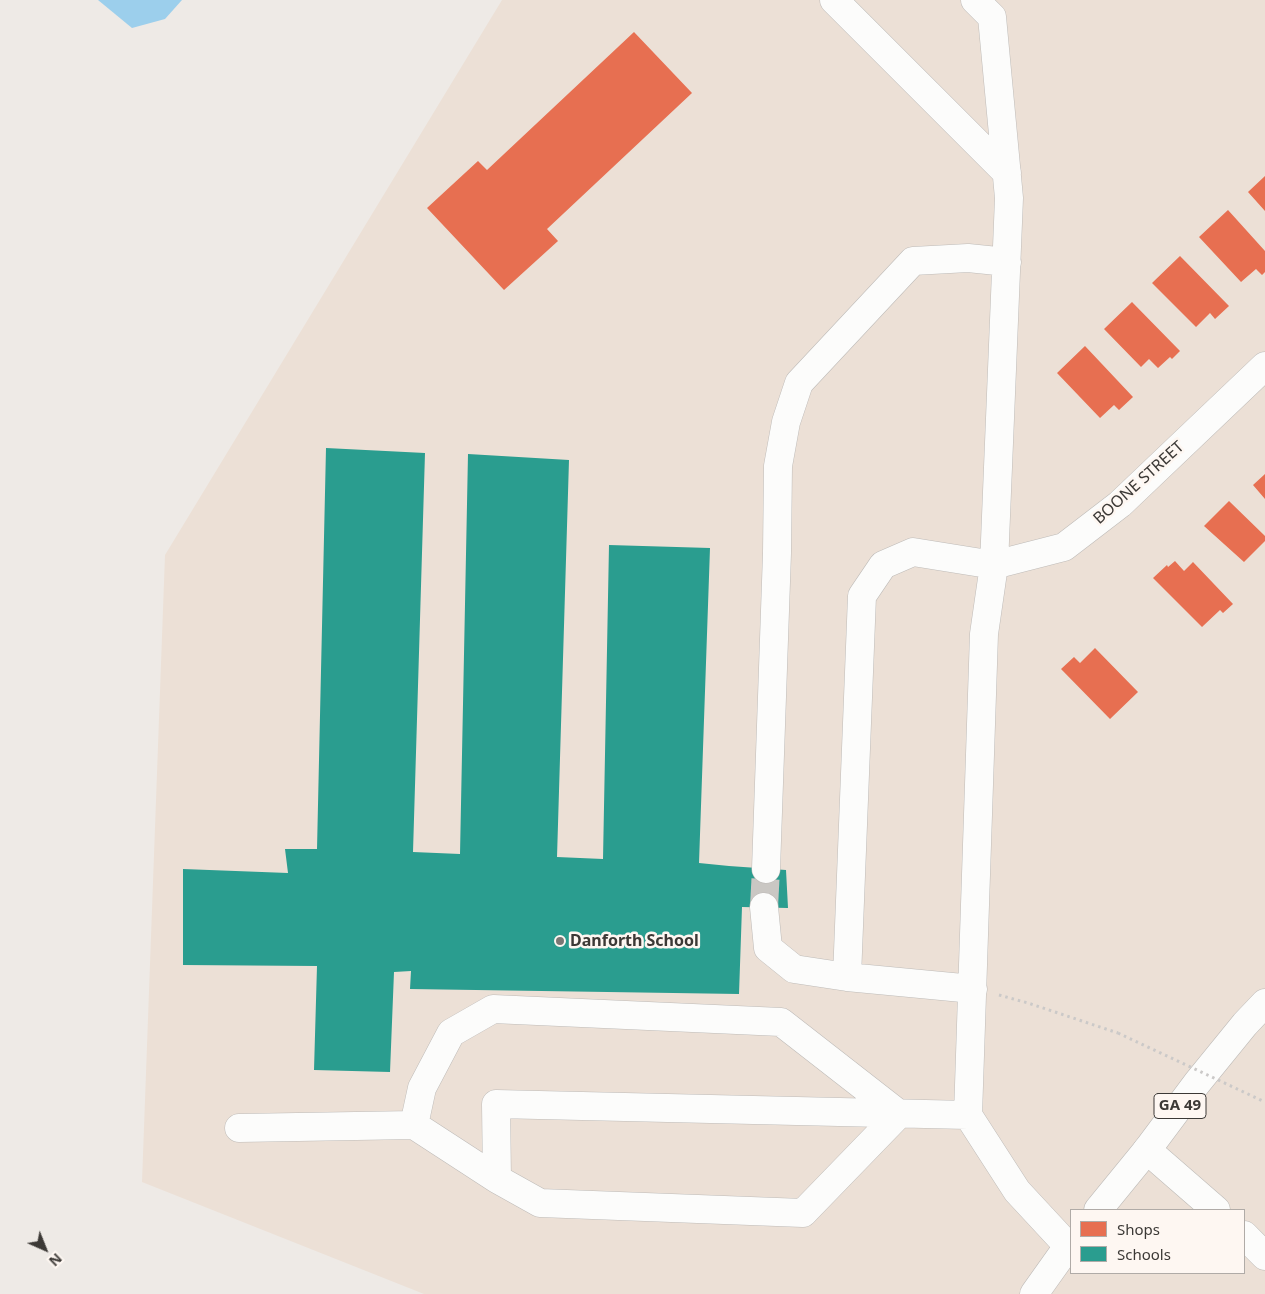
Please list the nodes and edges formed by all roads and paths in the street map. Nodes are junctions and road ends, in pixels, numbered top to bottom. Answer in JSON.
{"nodes":[{"id":1,"x":834,"y":0,"type":"edge"},
{"id":2,"x":975,"y":0,"type":"edge"},
{"id":3,"x":1007,"y":174,"type":"junction"},
{"id":4,"x":1007,"y":262,"type":"junction"},
{"id":5,"x":1265,"y":366,"type":"edge"},
{"id":6,"x":994,"y":565,"type":"junction"},
{"id":7,"x":766,"y":869,"type":"tunnel mouth"},
{"id":8,"x":764,"y":907,"type":"tunnel mouth"},
{"id":9,"x":847,"y":977,"type":"junction"},
{"id":10,"x":972,"y":989,"type":"junction"},
{"id":11,"x":1265,"y":1003,"type":"edge"},
{"id":12,"x":1265,"y":1102,"type":"edge"},
{"id":13,"x":899,"y":1114,"type":"junction"},
{"id":14,"x":968,"y":1115,"type":"junction"},
{"id":15,"x":414,"y":1125,"type":"junction"},
{"id":16,"x":239,"y":1128,"type":"dead end"},
{"id":17,"x":1147,"y":1150,"type":"junction"},
{"id":18,"x":497,"y":1179,"type":"junction"},
{"id":19,"x":1099,"y":1209,"type":"edge"},
{"id":20,"x":1215,"y":1209,"type":"edge"},
{"id":21,"x":1245,"y":1236,"type":"edge"},
{"id":22,"x":1070,"y":1244,"type":"edge"},
{"id":23,"x":1265,"y":1256,"type":"edge"},
{"id":24,"x":1034,"y":1294,"type":"edge"}],
"edges":[{"from":1,"to":3,"type":"street"},
{"from":2,"to":3,"type":"street"},
{"from":3,"to":4,"type":"street"},
{"from":4,"to":6,"type":"street"},
{"from":4,"to":7,"type":"street"},
{"from":5,"to":6,"type":"street","name":"BOONE STREET"},
{"from":6,"to":9,"type":"street"},
{"from":6,"to":10,"type":"street"},
{"from":8,"to":9,"type":"street"},
{"from":9,"to":10,"type":"street"},
{"from":10,"to":12,"type":"path","bridge":true},
{"from":10,"to":14,"type":"street"},
{"from":11,"to":17,"type":"street","number":"GA 49"},
{"from":13,"to":14,"type":"street"},
{"from":13,"to":15,"type":"street"},
{"from":13,"to":18,"type":"street"},
{"from":13,"to":18,"type":"street"},
{"from":14,"to":22,"type":"street"},
{"from":15,"to":16,"type":"street"},
{"from":15,"to":18,"type":"street"},
{"from":17,"to":19,"type":"street","number":"GA 49"},
{"from":17,"to":20,"type":"street"},
{"from":21,"to":23,"type":"street"},
{"from":22,"to":24,"type":"street"}]}
